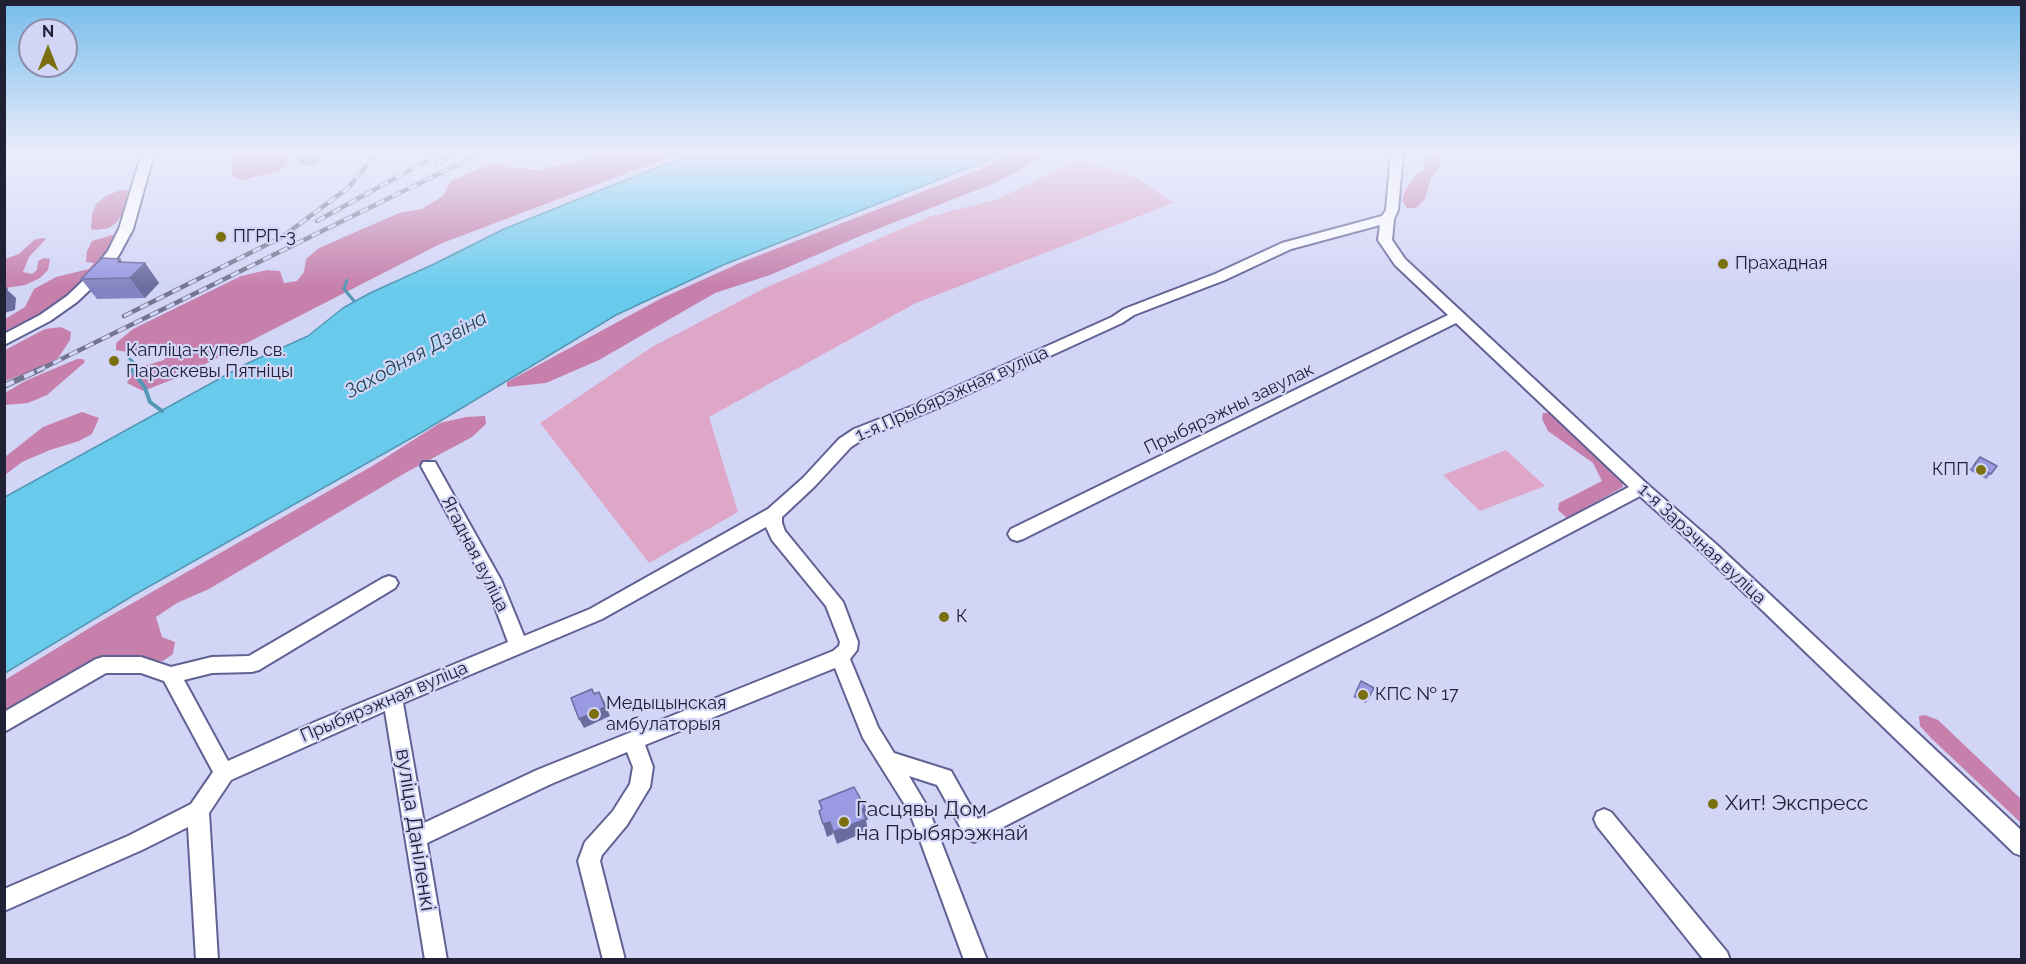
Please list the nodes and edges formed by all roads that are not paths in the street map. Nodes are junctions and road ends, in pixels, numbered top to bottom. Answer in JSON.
{"nodes":[{"id":1,"x":135,"y":198,"type":"edge"},
{"id":2,"x":1393,"y":198,"type":"edge"},
{"id":3,"x":1387,"y":219,"type":"junction"},
{"id":4,"x":1358,"y":228,"type":"junction"},
{"id":5,"x":1385,"y":240,"type":"junction"},
{"id":6,"x":1457,"y":317,"type":"junction"},
{"id":7,"x":4,"y":340,"type":"edge"},
{"id":8,"x":429,"y":466,"type":"dead end"},
{"id":9,"x":1641,"y":488,"type":"junction"},
{"id":10,"x":774,"y":514,"type":"junction"},
{"id":11,"x":1017,"y":534,"type":"dead end"},
{"id":12,"x":389,"y":583,"type":"dead end"},
{"id":13,"x":518,"y":644,"type":"junction"},
{"id":14,"x":840,"y":657,"type":"junction"},
{"id":15,"x":171,"y":675,"type":"junction"},
{"id":16,"x":393,"y":700,"type":"junction"},
{"id":17,"x":4,"y":723,"type":"edge"},
{"id":18,"x":633,"y":741,"type":"junction"},
{"id":19,"x":888,"y":760,"type":"junction"},
{"id":20,"x":224,"y":773,"type":"junction"},
{"id":21,"x":198,"y":811,"type":"junction"},
{"id":22,"x":1604,"y":819,"type":"dead end"},
{"id":23,"x":417,"y":837,"type":"junction"},
{"id":24,"x":2022,"y":846,"type":"edge"},
{"id":25,"x":4,"y":900,"type":"edge"},
{"id":26,"x":204,"y":958,"type":"edge"},
{"id":27,"x":436,"y":960,"type":"edge"},
{"id":28,"x":614,"y":960,"type":"edge"},
{"id":29,"x":976,"y":960,"type":"edge"},
{"id":30,"x":1719,"y":960,"type":"edge"}],
"edges":[{"from":1,"to":7,"type":"street"},
{"from":2,"to":3,"type":"street"},
{"from":3,"to":4,"type":"street","name":"1-я Прыбярэжная вуліца"},
{"from":3,"to":5,"type":"street"},
{"from":4,"to":5,"type":"street"},
{"from":4,"to":10,"type":"street","name":"1-я Прыбярэжная вуліца"},
{"from":5,"to":6,"type":"street","name":"1-я Зарэчная вуліца"},
{"from":6,"to":9,"type":"street","name":"1-я Зарэчная вуліца"},
{"from":6,"to":11,"type":"street","name":"Прыбярэжны завулак"},
{"from":8,"to":13,"type":"street","name":"Ягадная вуліца"},
{"from":9,"to":19,"type":"street"},
{"from":9,"to":24,"type":"street","name":"1-я Зарэчная вуліца"},
{"from":10,"to":13,"type":"street","name":"Прыбярэжная вуліца"},
{"from":10,"to":14,"type":"street"},
{"from":12,"to":15,"type":"street"},
{"from":13,"to":16,"type":"street","name":"Прыбярэжная вуліца"},
{"from":14,"to":18,"type":"street"},
{"from":14,"to":19,"type":"street"},
{"from":15,"to":17,"type":"street"},
{"from":15,"to":20,"type":"street"},
{"from":16,"to":20,"type":"street","name":"Прыбярэжная вуліца"},
{"from":16,"to":23,"type":"street","name":"вуліца Даніленкі"},
{"from":18,"to":23,"type":"street"},
{"from":18,"to":28,"type":"street"},
{"from":19,"to":29,"type":"street"},
{"from":20,"to":21,"type":"street"},
{"from":21,"to":25,"type":"street"},
{"from":21,"to":26,"type":"street"},
{"from":22,"to":30,"type":"street"},
{"from":23,"to":27,"type":"street","name":"вуліца Даніленкі"}]}
